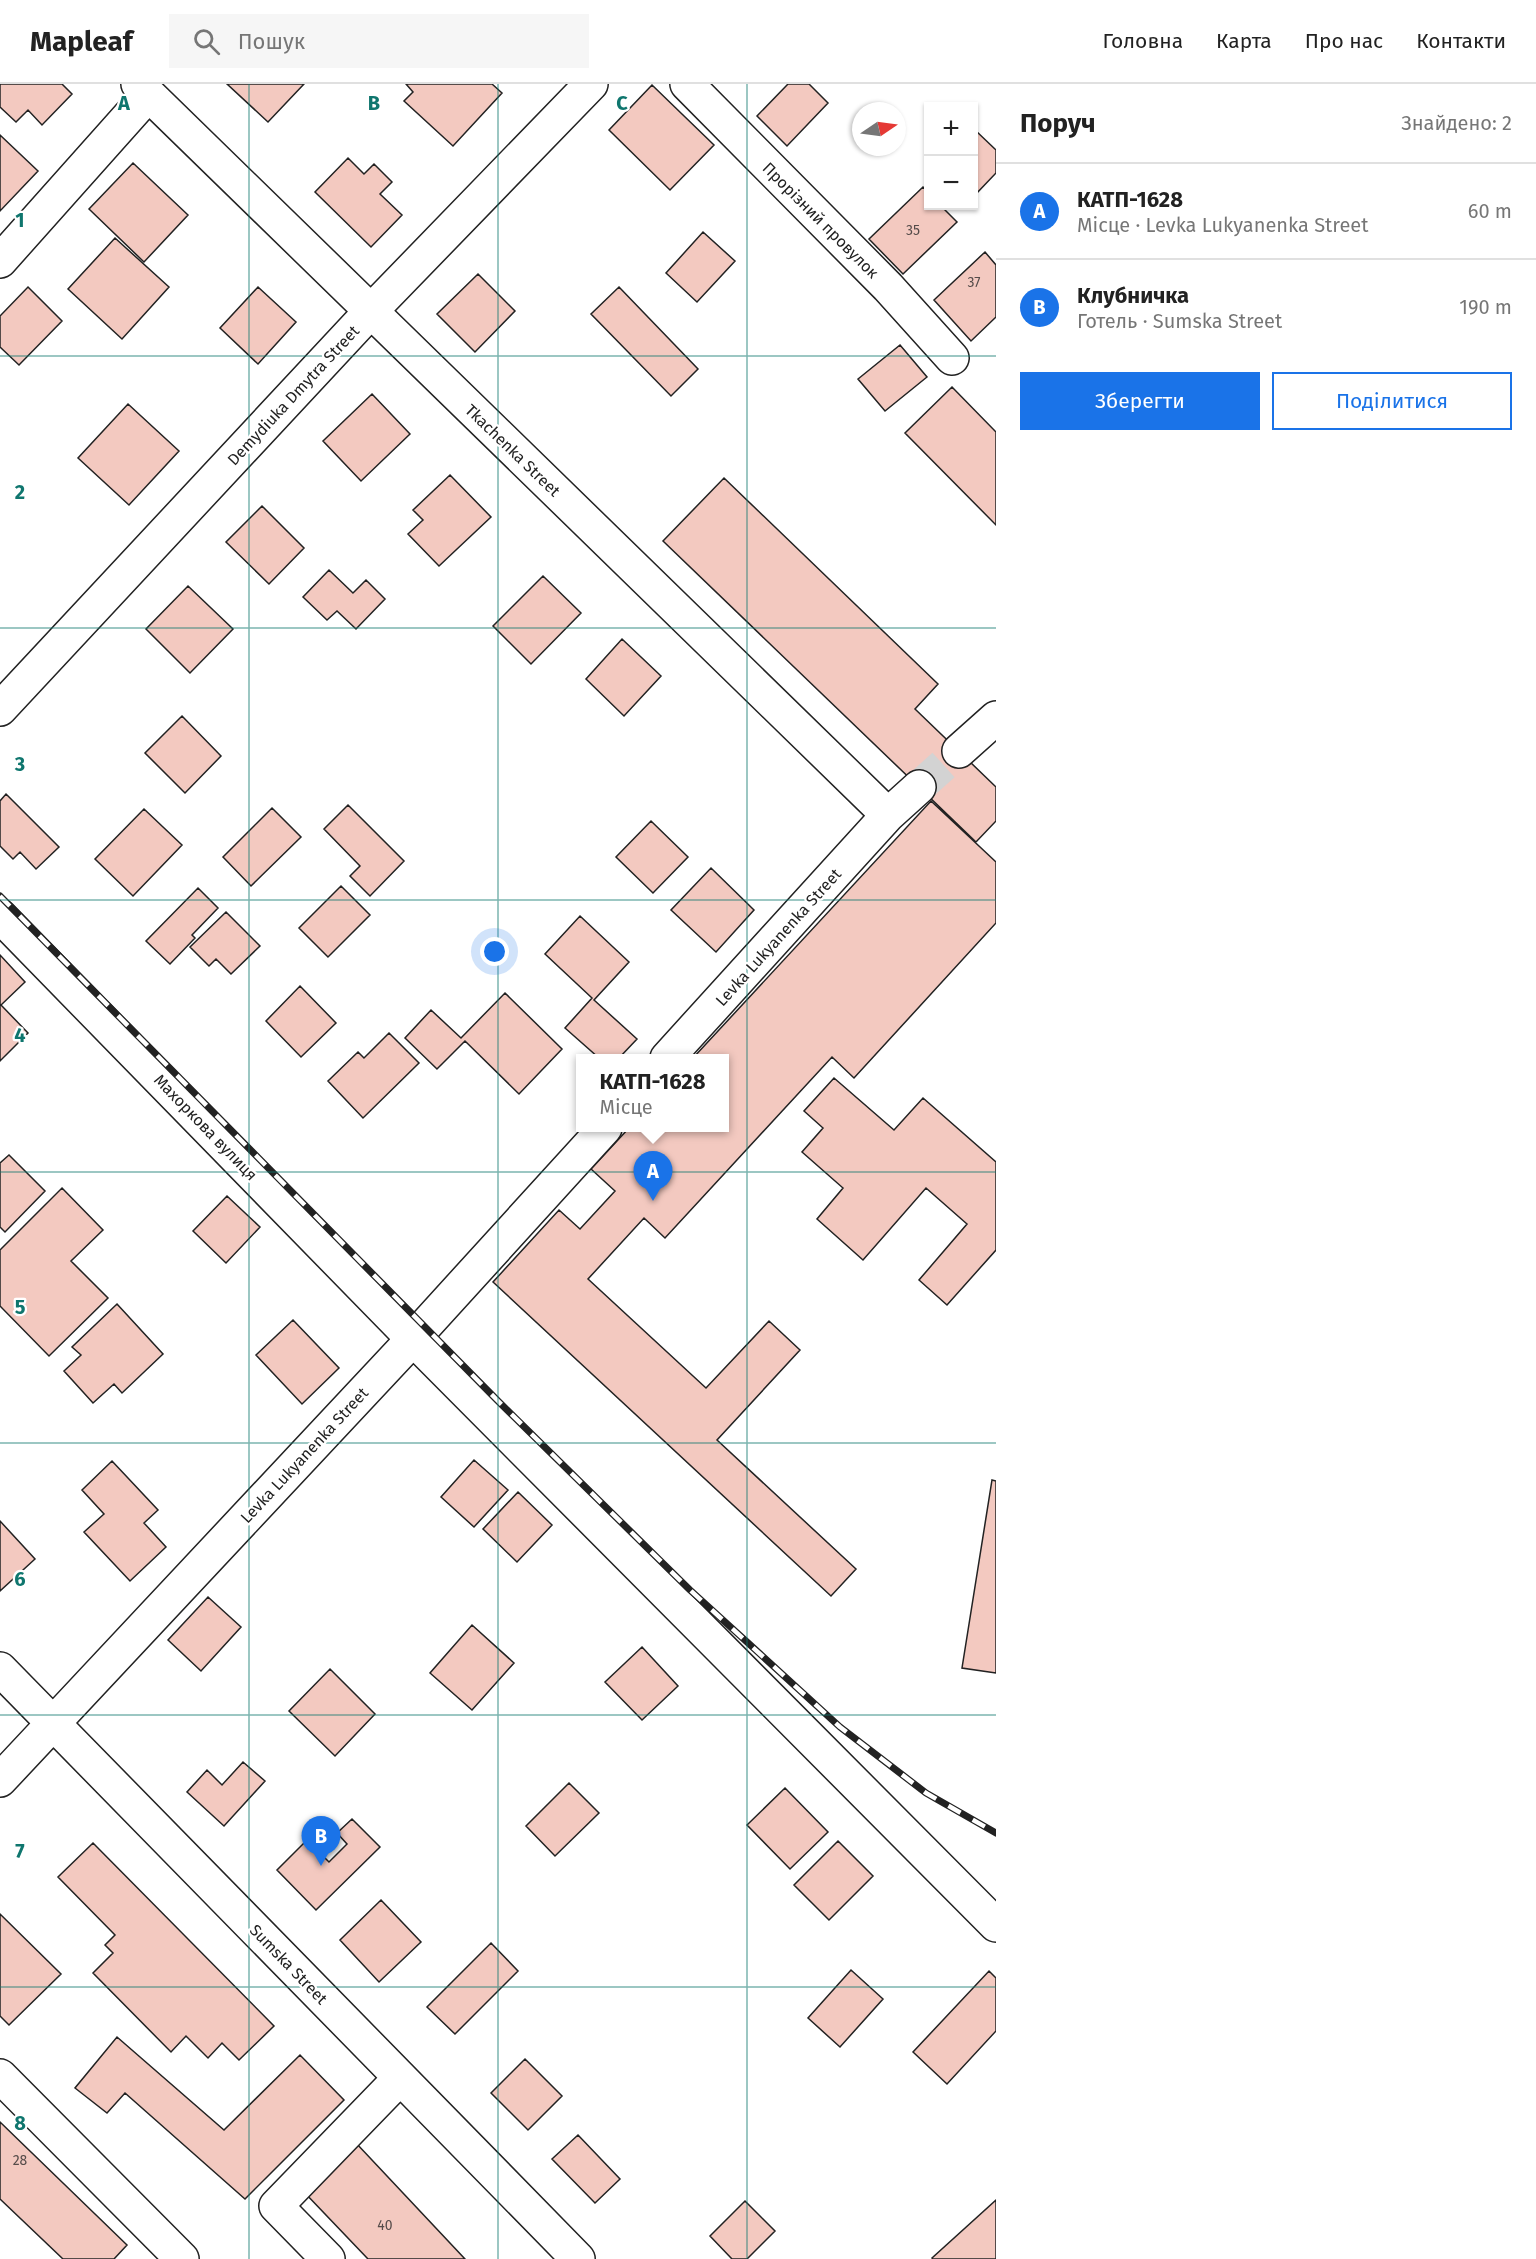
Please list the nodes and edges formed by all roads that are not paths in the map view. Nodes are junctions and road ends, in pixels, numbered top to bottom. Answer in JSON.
{"nodes":[{"id":1,"x":591,"y":84,"type":"edge"},
{"id":2,"x":687,"y":84,"type":"edge"},
{"id":3,"x":143,"y":89,"type":"edge"},
{"id":4,"x":0,"y":261,"type":"edge"},
{"id":5,"x":371,"y":311,"type":"junction"},
{"id":6,"x":952,"y":358,"type":"dead end"},
{"id":7,"x":0,"y":709,"type":"edge"},
{"id":8,"x":996,"y":718,"type":"edge"},
{"id":9,"x":959,"y":751,"type":"tunnel mouth"},
{"id":10,"x":919,"y":787,"type":"tunnel mouth"},
{"id":11,"x":888,"y":815,"type":"junction"},
{"id":12,"x":0,"y":915,"type":"edge"},
{"id":13,"x":672,"y":1054,"type":"edge"},
{"id":14,"x":600,"y":1132,"type":"edge"},
{"id":15,"x":413,"y":1339,"type":"junction"},
{"id":16,"x":0,"y":1669,"type":"edge"},
{"id":17,"x":53,"y":1724,"type":"junction"},
{"id":18,"x":0,"y":1780,"type":"edge"},
{"id":19,"x":996,"y":1925,"type":"edge"},
{"id":20,"x":0,"y":2076,"type":"edge"},
{"id":21,"x":400,"y":2078,"type":"junction"},
{"id":22,"x":182,"y":2259,"type":"edge"},
{"id":23,"x":328,"y":2259,"type":"edge"},
{"id":24,"x":578,"y":2259,"type":"edge"}],
"edges":[{"from":1,"to":5,"type":"street","name":"Demydiuka Dmytra Street"},
{"from":2,"to":6,"type":"street","name":"Прорізний провулок"},
{"from":3,"to":4,"type":"street"},
{"from":3,"to":5,"type":"street","name":"Tkachenka Street"},
{"from":5,"to":7,"type":"street","name":"Demydiuka Dmytra Street"},
{"from":5,"to":11,"type":"street","name":"Tkachenka Street"},
{"from":8,"to":9,"type":"street"},
{"from":10,"to":11,"type":"street","name":"Levka Lukyanenka Street"},
{"from":11,"to":13,"type":"street","name":"Levka Lukyanenka Street"},
{"from":12,"to":15,"type":"street","name":"Махоркова вулиця"},
{"from":14,"to":15,"type":"street","name":"Levka Lukyanenka Street"},
{"from":15,"to":17,"type":"street","name":"Levka Lukyanenka Street"},
{"from":15,"to":19,"type":"street","name":"Махоркова вулиця"},
{"from":16,"to":17,"type":"street","name":"Sumska Street"},
{"from":17,"to":18,"type":"street","name":"Levka Lukyanenka Street"},
{"from":17,"to":21,"type":"street","name":"Sumska Street"},
{"from":20,"to":22,"type":"street"},
{"from":21,"to":23,"type":"street"},
{"from":21,"to":24,"type":"street","name":"Sumska Street"}]}
